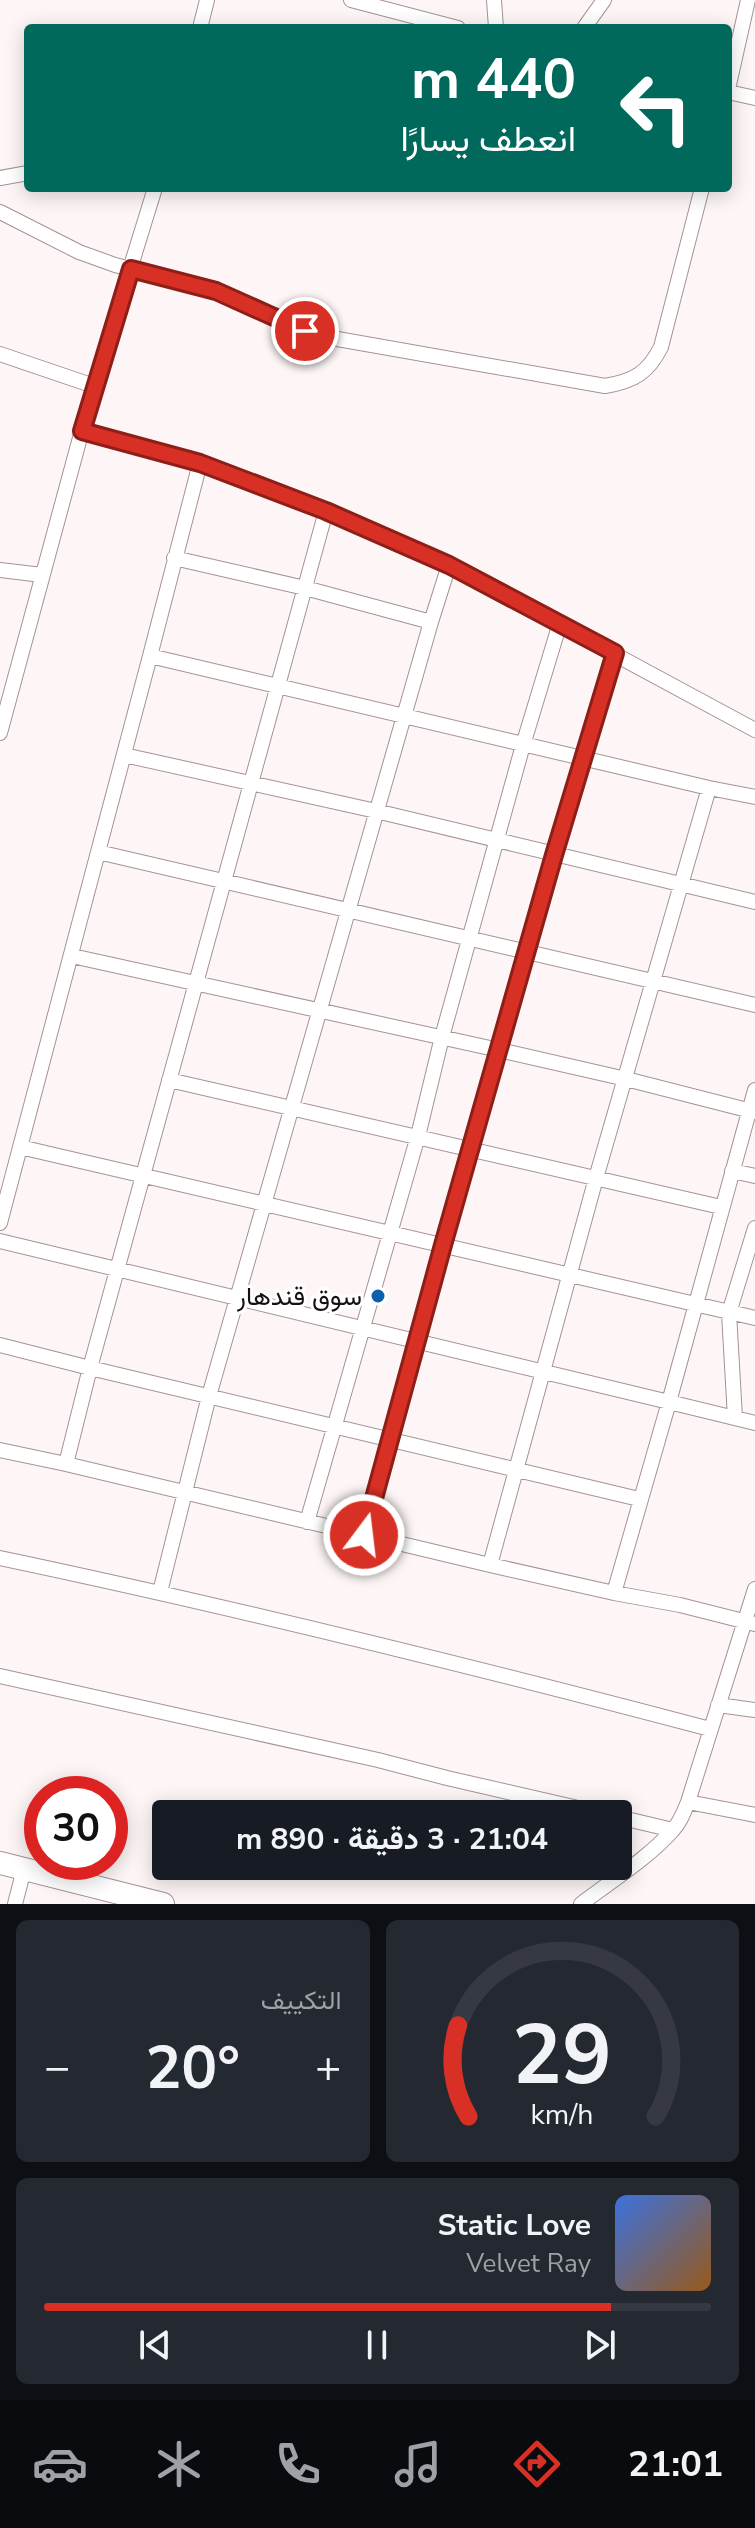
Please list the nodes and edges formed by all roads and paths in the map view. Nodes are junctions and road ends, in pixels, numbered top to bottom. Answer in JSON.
{"nodes":[{"id":1,"x":207,"y":0,"type":"edge"},
{"id":2,"x":351,"y":0,"type":"edge"},
{"id":3,"x":494,"y":0,"type":"edge"},
{"id":4,"x":604,"y":0,"type":"edge"},
{"id":5,"x":748,"y":0,"type":"edge"},
{"id":6,"x":201,"y":24,"type":"edge"},
{"id":7,"x":443,"y":24,"type":"edge"},
{"id":8,"x":496,"y":24,"type":"edge"},
{"id":9,"x":587,"y":24,"type":"edge"},
{"id":10,"x":732,"y":73,"type":"edge"},
{"id":11,"x":732,"y":92,"type":"edge"},
{"id":12,"x":755,"y":98,"type":"edge"},
{"id":13,"x":24,"y":174,"type":"edge"},
{"id":14,"x":0,"y":178,"type":"edge"},
{"id":15,"x":154,"y":192,"type":"edge"},
{"id":16,"x":701,"y":192,"type":"edge"},
{"id":17,"x":0,"y":212,"type":"edge"},
{"id":18,"x":131,"y":269,"type":"junction"},
{"id":19,"x":0,"y":354,"type":"edge"},
{"id":20,"x":94,"y":386,"type":"junction"},
{"id":21,"x":82,"y":431,"type":"junction"},
{"id":22,"x":200,"y":463,"type":"junction"},
{"id":23,"x":326,"y":511,"type":"junction"},
{"id":24,"x":174,"y":558,"type":"junction"},
{"id":25,"x":449,"y":565,"type":"junction"},
{"id":26,"x":0,"y":570,"type":"edge"},
{"id":27,"x":42,"y":575,"type":"junction"},
{"id":28,"x":305,"y":588,"type":"junction"},
{"id":29,"x":431,"y":622,"type":"junction"},
{"id":30,"x":560,"y":623,"type":"junction"},
{"id":31,"x":615,"y":653,"type":"junction"},
{"id":32,"x":150,"y":656,"type":"junction"},
{"id":33,"x":277,"y":685,"type":"junction"},
{"id":34,"x":4,"y":699,"type":"edge"},
{"id":35,"x":403,"y":715,"type":"junction"},
{"id":36,"x":755,"y":730,"type":"edge"},
{"id":37,"x":0,"y":733,"type":"edge"},
{"id":38,"x":523,"y":745,"type":"junction"},
{"id":39,"x":124,"y":755,"type":"junction"},
{"id":40,"x":584,"y":759,"type":"junction"},
{"id":41,"x":249,"y":784,"type":"junction"},
{"id":42,"x":709,"y":788,"type":"junction"},
{"id":43,"x":755,"y":797,"type":"edge"},
{"id":44,"x":376,"y":811,"type":"junction"},
{"id":45,"x":498,"y":842,"type":"junction"},
{"id":46,"x":98,"y":852,"type":"junction"},
{"id":47,"x":554,"y":855,"type":"junction"},
{"id":48,"x":223,"y":881,"type":"junction"},
{"id":49,"x":680,"y":885,"type":"junction"},
{"id":50,"x":755,"y":902,"type":"edge"},
{"id":51,"x":346,"y":911,"type":"junction"},
{"id":52,"x":469,"y":940,"type":"junction"},
{"id":53,"x":527,"y":953,"type":"junction"},
{"id":54,"x":72,"y":956,"type":"junction"},
{"id":55,"x":652,"y":982,"type":"junction"},
{"id":56,"x":196,"y":983,"type":"junction"},
{"id":57,"x":755,"y":1005,"type":"edge"},
{"id":58,"x":319,"y":1010,"type":"junction"},
{"id":59,"x":442,"y":1037,"type":"junction"},
{"id":60,"x":499,"y":1050,"type":"junction"},
{"id":61,"x":626,"y":1079,"type":"junction"},
{"id":62,"x":169,"y":1080,"type":"junction"},
{"id":63,"x":755,"y":1090,"type":"edge"},
{"id":64,"x":291,"y":1106,"type":"junction"},
{"id":65,"x":752,"y":1112,"type":"edge"},
{"id":66,"x":418,"y":1136,"type":"junction"},
{"id":67,"x":20,"y":1147,"type":"junction"},
{"id":68,"x":472,"y":1149,"type":"junction"},
{"id":69,"x":732,"y":1171,"type":"junction"},
{"id":70,"x":143,"y":1175,"type":"junction"},
{"id":71,"x":755,"y":1176,"type":"edge"},
{"id":72,"x":596,"y":1178,"type":"junction"},
{"id":73,"x":264,"y":1204,"type":"junction"},
{"id":74,"x":721,"y":1207,"type":"junction"},
{"id":75,"x":0,"y":1223,"type":"edge"},
{"id":76,"x":755,"y":1228,"type":"edge"},
{"id":77,"x":389,"y":1232,"type":"junction"},
{"id":78,"x":0,"y":1241,"type":"edge"},
{"id":79,"x":443,"y":1245,"type":"junction"},
{"id":80,"x":118,"y":1270,"type":"junction"},
{"id":81,"x":571,"y":1274,"type":"junction"},
{"id":82,"x":238,"y":1299,"type":"junction"},
{"id":83,"x":695,"y":1305,"type":"junction"},
{"id":84,"x":729,"y":1313,"type":"junction"},
{"id":85,"x":755,"y":1318,"type":"edge"},
{"id":86,"x":363,"y":1327,"type":"junction"},
{"id":87,"x":416,"y":1340,"type":"junction"},
{"id":88,"x":0,"y":1345,"type":"edge"},
{"id":89,"x":90,"y":1368,"type":"junction"},
{"id":90,"x":544,"y":1372,"type":"junction"},
{"id":91,"x":209,"y":1396,"type":"junction"},
{"id":92,"x":669,"y":1402,"type":"junction"},
{"id":93,"x":735,"y":1418,"type":"junction"},
{"id":94,"x":755,"y":1423,"type":"edge"},
{"id":95,"x":336,"y":1426,"type":"junction"},
{"id":96,"x":390,"y":1439,"type":"junction"},
{"id":97,"x":0,"y":1450,"type":"edge"},
{"id":98,"x":66,"y":1464,"type":"junction"},
{"id":99,"x":517,"y":1471,"type":"junction"},
{"id":100,"x":185,"y":1492,"type":"junction"},
{"id":101,"x":639,"y":1499,"type":"junction"},
{"id":102,"x":307,"y":1522,"type":"junction"},
{"id":103,"x":364,"y":1535,"type":"junction"},
{"id":104,"x":0,"y":1558,"type":"edge"},
{"id":105,"x":490,"y":1565,"type":"junction"},
{"id":106,"x":755,"y":1589,"type":"edge"},
{"id":107,"x":160,"y":1592,"type":"junction"},
{"id":108,"x":614,"y":1593,"type":"junction"},
{"id":109,"x":750,"y":1623,"type":"edge"},
{"id":110,"x":0,"y":1676,"type":"edge"},
{"id":111,"x":718,"y":1705,"type":"junction"},
{"id":112,"x":755,"y":1710,"type":"edge"},
{"id":113,"x":710,"y":1729,"type":"junction"},
{"id":114,"x":545,"y":1800,"type":"edge"},
{"id":115,"x":688,"y":1802,"type":"junction"},
{"id":116,"x":755,"y":1815,"type":"edge"},
{"id":117,"x":632,"y":1820,"type":"edge"},
{"id":118,"x":673,"y":1830,"type":"junction"},
{"id":119,"x":0,"y":1863,"type":"edge"},
{"id":120,"x":24,"y":1869,"type":"joint"},
{"id":121,"x":58,"y":1880,"type":"edge"},
{"id":122,"x":114,"y":1898,"type":"edge"},
{"id":123,"x":15,"y":1904,"type":"edge"},
{"id":124,"x":163,"y":1904,"type":"edge"},
{"id":125,"x":581,"y":1904,"type":"edge"}],
"edges":[{"from":1,"to":6,"type":"street"},
{"from":2,"to":7,"type":"street"},
{"from":3,"to":8,"type":"street"},
{"from":4,"to":9,"type":"street"},
{"from":5,"to":10,"type":"street"},
{"from":11,"to":12,"type":"street"},
{"from":13,"to":14,"type":"street"},
{"from":15,"to":18,"type":"street"},
{"from":16,"to":18,"type":"street"},
{"from":17,"to":18,"type":"street"},
{"from":18,"to":20,"type":"street"},
{"from":19,"to":20,"type":"street"},
{"from":20,"to":21,"type":"street"},
{"from":21,"to":22,"type":"street"},
{"from":21,"to":27,"type":"street"},
{"from":22,"to":23,"type":"street"},
{"from":22,"to":24,"type":"street"},
{"from":23,"to":25,"type":"street"},
{"from":23,"to":28,"type":"street"},
{"from":24,"to":28,"type":"street"},
{"from":24,"to":32,"type":"street"},
{"from":25,"to":29,"type":"street"},
{"from":25,"to":30,"type":"street"},
{"from":26,"to":27,"type":"street"},
{"from":27,"to":34,"type":"street"},
{"from":28,"to":29,"type":"street"},
{"from":28,"to":33,"type":"street"},
{"from":29,"to":35,"type":"street"},
{"from":30,"to":31,"type":"street"},
{"from":30,"to":38,"type":"street"},
{"from":31,"to":36,"type":"street"},
{"from":31,"to":40,"type":"street"},
{"from":32,"to":33,"type":"street"},
{"from":32,"to":39,"type":"street"},
{"from":33,"to":35,"type":"street"},
{"from":33,"to":41,"type":"street"},
{"from":34,"to":37,"type":"street"},
{"from":35,"to":38,"type":"street"},
{"from":35,"to":44,"type":"street"},
{"from":38,"to":40,"type":"street"},
{"from":38,"to":45,"type":"street"},
{"from":39,"to":41,"type":"street"},
{"from":39,"to":46,"type":"street"},
{"from":40,"to":42,"type":"street"},
{"from":40,"to":47,"type":"street"},
{"from":41,"to":44,"type":"street"},
{"from":41,"to":48,"type":"street"},
{"from":42,"to":43,"type":"street"},
{"from":42,"to":49,"type":"street"},
{"from":44,"to":45,"type":"street"},
{"from":44,"to":51,"type":"street"},
{"from":45,"to":47,"type":"street"},
{"from":45,"to":52,"type":"street"},
{"from":46,"to":48,"type":"street"},
{"from":46,"to":54,"type":"street"},
{"from":47,"to":49,"type":"street"},
{"from":47,"to":53,"type":"street"},
{"from":48,"to":51,"type":"street"},
{"from":48,"to":56,"type":"street"},
{"from":49,"to":50,"type":"street"},
{"from":49,"to":55,"type":"street"},
{"from":51,"to":52,"type":"street"},
{"from":51,"to":58,"type":"street"},
{"from":52,"to":53,"type":"street"},
{"from":52,"to":59,"type":"street"},
{"from":53,"to":55,"type":"street"},
{"from":53,"to":60,"type":"street"},
{"from":54,"to":56,"type":"street"},
{"from":54,"to":67,"type":"street"},
{"from":55,"to":57,"type":"street"},
{"from":55,"to":61,"type":"street"},
{"from":56,"to":58,"type":"street"},
{"from":56,"to":62,"type":"street"},
{"from":58,"to":59,"type":"street"},
{"from":58,"to":64,"type":"street"},
{"from":59,"to":60,"type":"street"},
{"from":59,"to":66,"type":"street"},
{"from":60,"to":61,"type":"street"},
{"from":60,"to":68,"type":"street"},
{"from":61,"to":65,"type":"street"},
{"from":61,"to":72,"type":"street"},
{"from":62,"to":64,"type":"street"},
{"from":62,"to":70,"type":"street"},
{"from":63,"to":65,"type":"street"},
{"from":64,"to":66,"type":"street"},
{"from":64,"to":73,"type":"street"},
{"from":65,"to":69,"type":"street"},
{"from":66,"to":68,"type":"street"},
{"from":66,"to":77,"type":"street"},
{"from":67,"to":70,"type":"street"},
{"from":67,"to":75,"type":"street"},
{"from":68,"to":72,"type":"street"},
{"from":68,"to":79,"type":"street"},
{"from":69,"to":71,"type":"street"},
{"from":69,"to":74,"type":"street"},
{"from":70,"to":73,"type":"street"},
{"from":70,"to":80,"type":"street"},
{"from":72,"to":74,"type":"street"},
{"from":72,"to":81,"type":"street"},
{"from":73,"to":77,"type":"street"},
{"from":73,"to":82,"type":"street"},
{"from":74,"to":83,"type":"street"},
{"from":76,"to":84,"type":"street"},
{"from":77,"to":79,"type":"street"},
{"from":77,"to":86,"type":"street"},
{"from":78,"to":80,"type":"street"},
{"from":79,"to":81,"type":"street"},
{"from":79,"to":87,"type":"street"},
{"from":80,"to":82,"type":"street"},
{"from":80,"to":89,"type":"street"},
{"from":81,"to":83,"type":"street"},
{"from":81,"to":90,"type":"street"},
{"from":82,"to":86,"type":"street"},
{"from":82,"to":91,"type":"street"},
{"from":83,"to":84,"type":"street"},
{"from":83,"to":92,"type":"street"},
{"from":84,"to":85,"type":"street"},
{"from":84,"to":93,"type":"street"},
{"from":86,"to":87,"type":"street"},
{"from":86,"to":95,"type":"street"},
{"from":87,"to":90,"type":"street"},
{"from":87,"to":96,"type":"street"},
{"from":88,"to":89,"type":"street"},
{"from":89,"to":91,"type":"street"},
{"from":89,"to":98,"type":"street"},
{"from":90,"to":92,"type":"street"},
{"from":90,"to":99,"type":"street"},
{"from":91,"to":95,"type":"street"},
{"from":91,"to":100,"type":"street"},
{"from":92,"to":93,"type":"street"},
{"from":92,"to":101,"type":"street"},
{"from":93,"to":94,"type":"street"},
{"from":95,"to":96,"type":"street"},
{"from":95,"to":102,"type":"street"},
{"from":96,"to":99,"type":"street"},
{"from":96,"to":103,"type":"street"},
{"from":97,"to":98,"type":"street"},
{"from":98,"to":100,"type":"street"},
{"from":99,"to":101,"type":"street"},
{"from":99,"to":105,"type":"street"},
{"from":100,"to":102,"type":"street"},
{"from":100,"to":107,"type":"street"},
{"from":101,"to":108,"type":"street"},
{"from":102,"to":103,"type":"street"},
{"from":103,"to":105,"type":"street"},
{"from":104,"to":107,"type":"street"},
{"from":105,"to":108,"type":"street"},
{"from":106,"to":109,"type":"street"},
{"from":107,"to":113,"type":"street"},
{"from":108,"to":109,"type":"street"},
{"from":109,"to":111,"type":"street"},
{"from":110,"to":114,"type":"street"},
{"from":111,"to":112,"type":"street"},
{"from":111,"to":113,"type":"street"},
{"from":113,"to":115,"type":"street"},
{"from":115,"to":116,"type":"street"},
{"from":115,"to":118,"type":"street"},
{"from":117,"to":118,"type":"street"},
{"from":118,"to":125,"type":"street"},
{"from":119,"to":120,"type":"main road"},
{"from":120,"to":123,"type":"street"},
{"from":121,"to":122,"type":"main road"},
{"from":122,"to":124,"type":"main road"}]}
